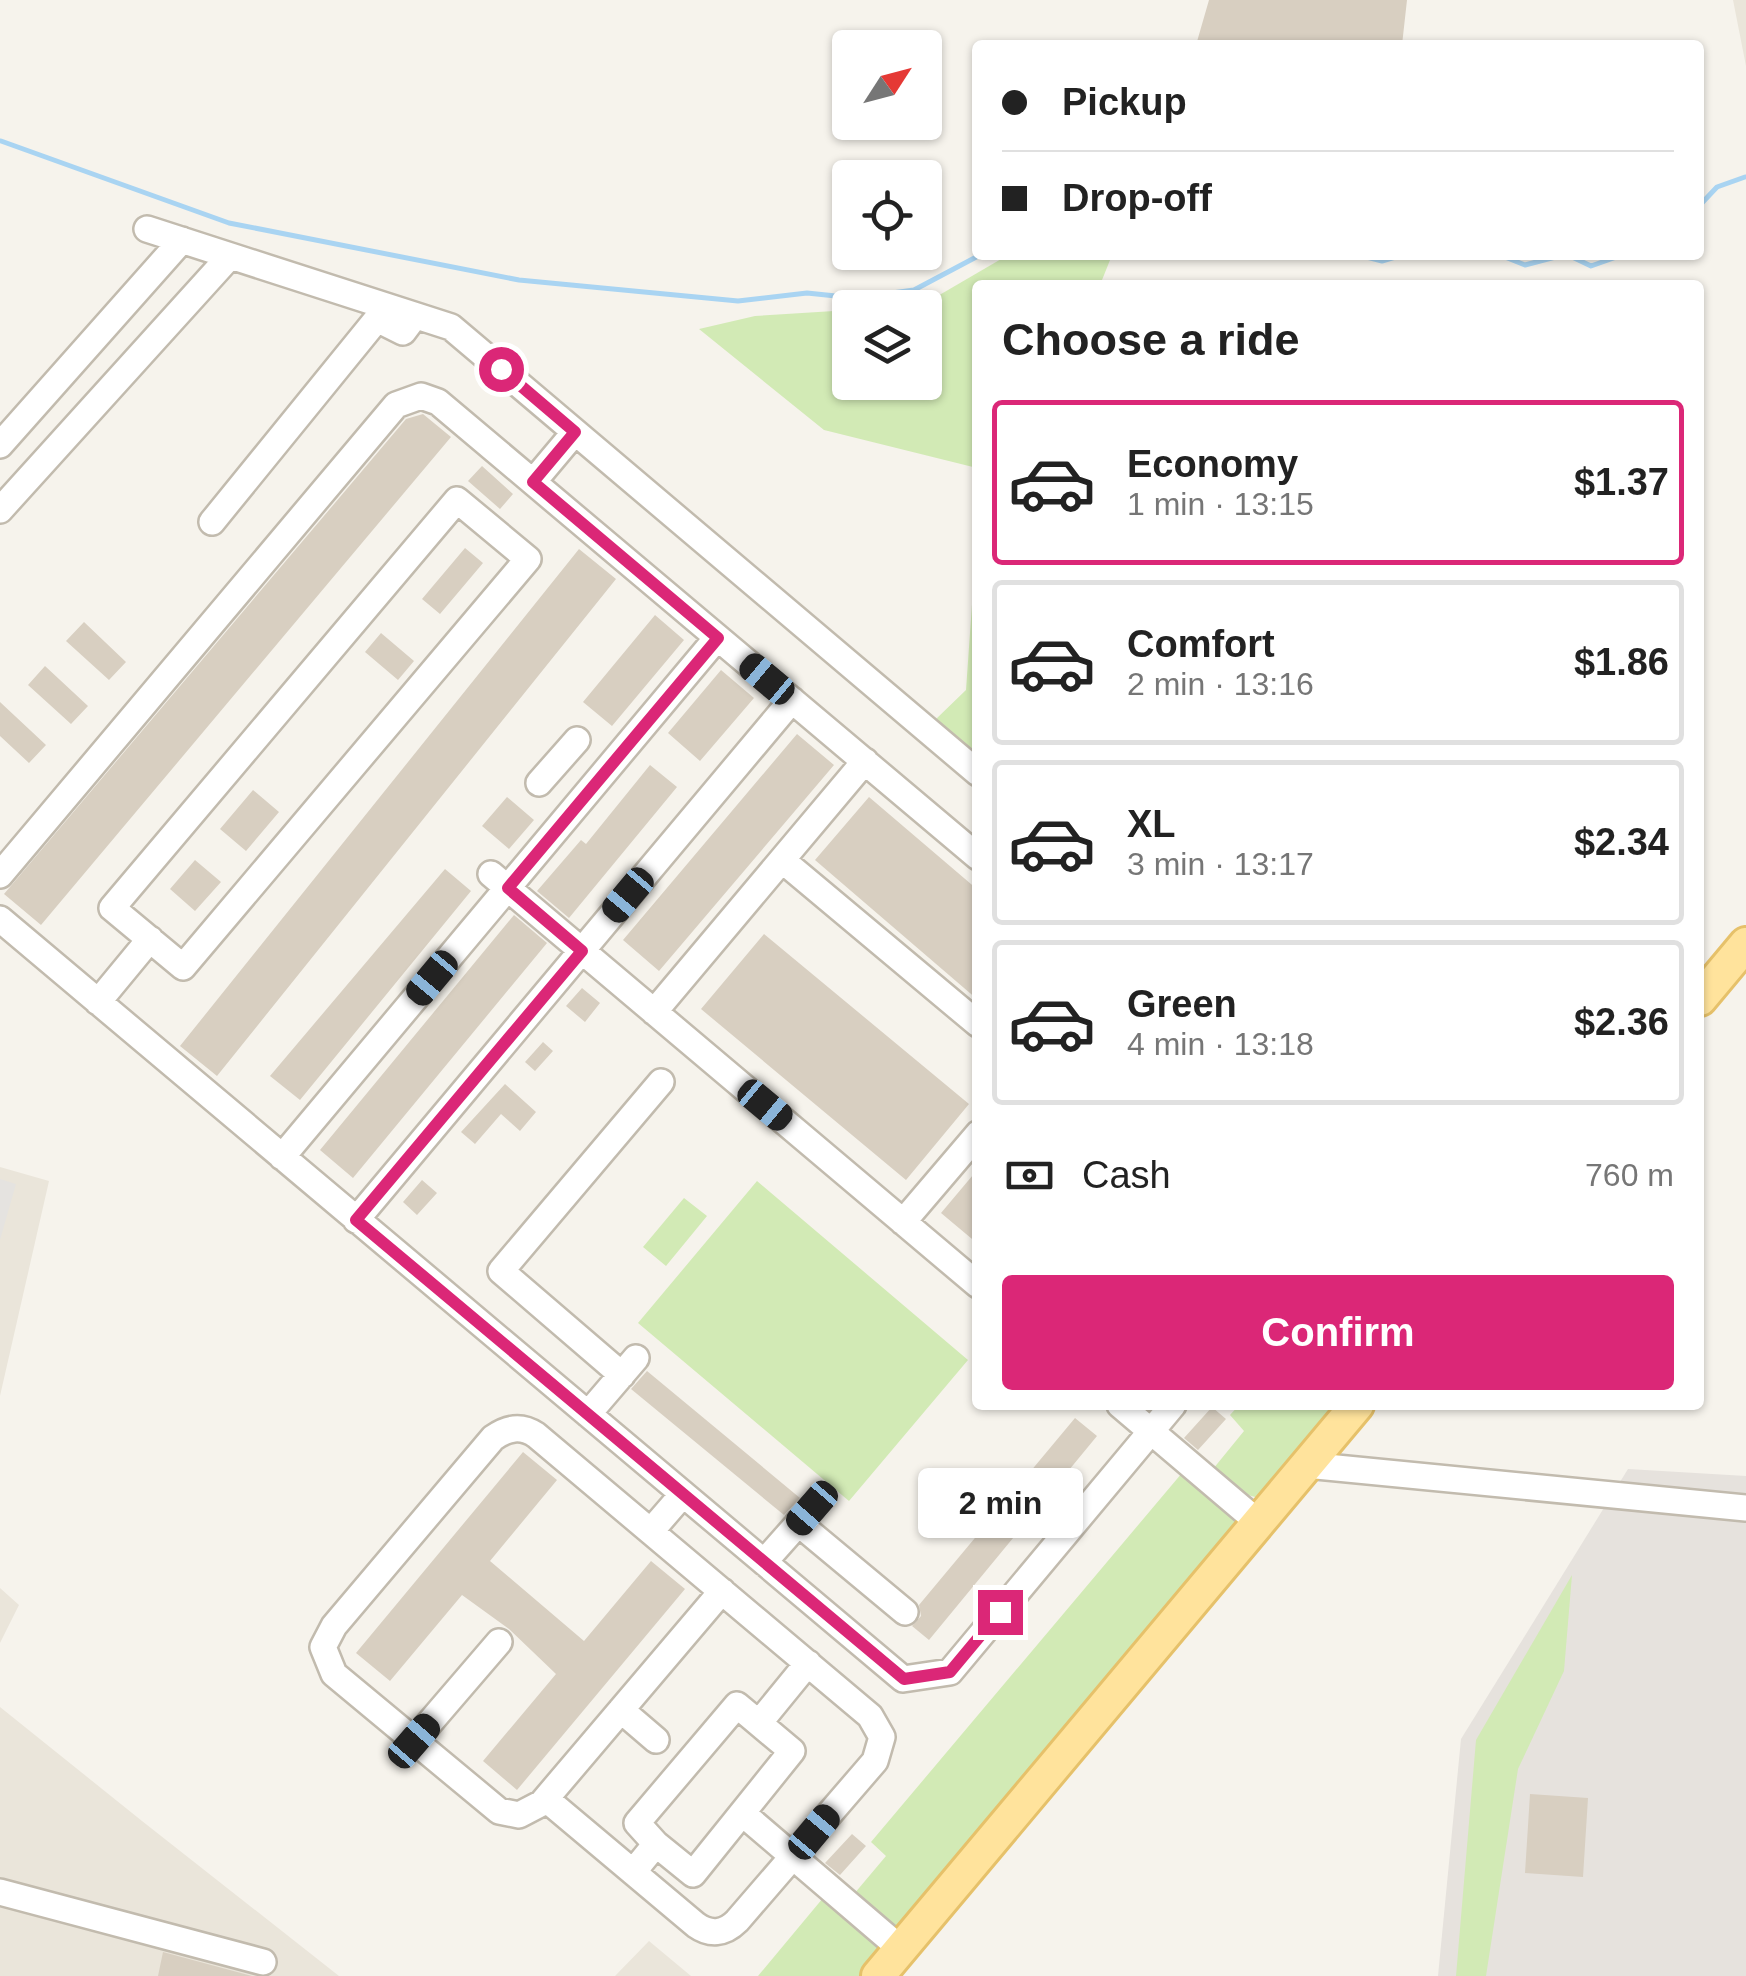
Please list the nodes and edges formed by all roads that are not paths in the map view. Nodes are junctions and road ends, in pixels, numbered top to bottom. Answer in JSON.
{"nodes":[{"id":1,"x":146,"y":229,"type":"dead end"},
{"id":2,"x":182,"y":240,"type":"junction"},
{"id":3,"x":230,"y":256,"type":"junction"},
{"id":4,"x":416,"y":316,"type":"junction"},
{"id":5,"x":575,"y":432,"type":"junction"},
{"id":6,"x":0,"y":445,"type":"edge"},
{"id":7,"x":533,"y":482,"type":"junction"},
{"id":8,"x":0,"y":510,"type":"edge"},
{"id":9,"x":212,"y":522,"type":"dead end"},
{"id":10,"x":718,"y":638,"type":"junction"},
{"id":11,"x":792,"y":700,"type":"junction"},
{"id":12,"x":577,"y":740,"type":"dead end"},
{"id":13,"x":552,"y":758,"type":"junction"},
{"id":14,"x":864,"y":762,"type":"junction"},
{"id":15,"x":972,"y":768,"type":"edge"},
{"id":16,"x":539,"y":783,"type":"dead end"},
{"id":17,"x":589,"y":791,"type":"junction"},
{"id":18,"x":972,"y":851,"type":"edge"},
{"id":19,"x":782,"y":860,"type":"junction"},
{"id":20,"x":0,"y":874,"type":"edge"},
{"id":21,"x":499,"y":881,"type":"junction"},
{"id":22,"x":0,"y":919,"type":"edge"},
{"id":23,"x":150,"y":939,"type":"junction"},
{"id":24,"x":1746,"y":944,"type":"edge"},
{"id":25,"x":582,"y":951,"type":"junction"},
{"id":26,"x":1704,"y":994,"type":"edge"},
{"id":27,"x":98,"y":1002,"type":"junction"},
{"id":28,"x":654,"y":1012,"type":"junction"},
{"id":29,"x":972,"y":1019,"type":"edge"},
{"id":30,"x":662,"y":1082,"type":"dead end"},
{"id":31,"x":972,"y":1141,"type":"edge"},
{"id":32,"x":282,"y":1157,"type":"junction"},
{"id":33,"x":356,"y":1220,"type":"junction"},
{"id":34,"x":904,"y":1222,"type":"junction"},
{"id":35,"x":972,"y":1280,"type":"edge"},
{"id":36,"x":1126,"y":1410,"type":"edge"},
{"id":37,"x":1170,"y":1410,"type":"edge"},
{"id":38,"x":1353,"y":1410,"type":"edge"},
{"id":39,"x":588,"y":1414,"type":"junction"},
{"id":40,"x":1151,"y":1432,"type":"junction"},
{"id":41,"x":1306,"y":1465,"type":"junction"},
{"id":42,"x":683,"y":1494,"type":"junction"},
{"id":43,"x":1746,"y":1508,"type":"edge"},
{"id":44,"x":1259,"y":1523,"type":"junction"},
{"id":45,"x":651,"y":1531,"type":"junction"},
{"id":46,"x":764,"y":1562,"type":"junction"},
{"id":47,"x":722,"y":1591,"type":"junction"},
{"id":48,"x":904,"y":1612,"type":"dead end"},
{"id":49,"x":500,"y":1642,"type":"dead end"},
{"id":50,"x":808,"y":1663,"type":"junction"},
{"id":51,"x":622,"y":1710,"type":"junction"},
{"id":52,"x":758,"y":1723,"type":"junction"},
{"id":53,"x":656,"y":1740,"type":"dead end"},
{"id":54,"x":414,"y":1741,"type":"junction"},
{"id":55,"x":546,"y":1799,"type":"junction"},
{"id":56,"x":742,"y":1813,"type":"junction"},
{"id":57,"x":656,"y":1844,"type":"junction"},
{"id":58,"x":793,"y":1856,"type":"junction"},
{"id":59,"x":633,"y":1872,"type":"junction"},
{"id":60,"x":0,"y":1892,"type":"edge"},
{"id":61,"x":901,"y":1949,"type":"junction"},
{"id":62,"x":263,"y":1962,"type":"dead end"},
{"id":63,"x":878,"y":1976,"type":"edge"}],
"edges":[{"from":1,"to":2,"type":"street"},
{"from":2,"to":3,"type":"street"},
{"from":2,"to":6,"type":"street"},
{"from":3,"to":4,"type":"street"},
{"from":3,"to":8,"type":"street"},
{"from":4,"to":5,"type":"street"},
{"from":4,"to":9,"type":"street"},
{"from":5,"to":7,"type":"street"},
{"from":5,"to":15,"type":"street"},
{"from":7,"to":10,"type":"street"},
{"from":7,"to":20,"type":"street"},
{"from":10,"to":11,"type":"street"},
{"from":10,"to":17,"type":"street"},
{"from":11,"to":14,"type":"street"},
{"from":11,"to":25,"type":"street"},
{"from":12,"to":13,"type":"street"},
{"from":13,"to":16,"type":"street"},
{"from":13,"to":17,"type":"street"},
{"from":14,"to":18,"type":"street"},
{"from":14,"to":19,"type":"street"},
{"from":17,"to":21,"type":"street"},
{"from":19,"to":28,"type":"street"},
{"from":19,"to":29,"type":"street"},
{"from":21,"to":25,"type":"street"},
{"from":21,"to":32,"type":"street"},
{"from":22,"to":27,"type":"street"},
{"from":23,"to":23,"type":"street"},
{"from":23,"to":27,"type":"street"},
{"from":24,"to":26,"type":"main road"},
{"from":25,"to":28,"type":"street"},
{"from":25,"to":33,"type":"street"},
{"from":27,"to":32,"type":"street"},
{"from":28,"to":34,"type":"street"},
{"from":30,"to":39,"type":"street"},
{"from":31,"to":34,"type":"street"},
{"from":32,"to":33,"type":"street"},
{"from":33,"to":39,"type":"street"},
{"from":34,"to":35,"type":"street"},
{"from":36,"to":40,"type":"street"},
{"from":37,"to":40,"type":"street"},
{"from":38,"to":41,"type":"main road"},
{"from":39,"to":42,"type":"street"},
{"from":40,"to":44,"type":"street"},
{"from":40,"to":46,"type":"street"},
{"from":41,"to":43,"type":"street"},
{"from":41,"to":44,"type":"main road"},
{"from":42,"to":45,"type":"street"},
{"from":42,"to":46,"type":"street"},
{"from":44,"to":61,"type":"main road"},
{"from":45,"to":47,"type":"street"},
{"from":45,"to":54,"type":"street"},
{"from":46,"to":48,"type":"street"},
{"from":47,"to":50,"type":"street"},
{"from":47,"to":51,"type":"street"},
{"from":49,"to":54,"type":"street"},
{"from":50,"to":52,"type":"street"},
{"from":50,"to":58,"type":"street"},
{"from":51,"to":53,"type":"street"},
{"from":51,"to":55,"type":"street"},
{"from":52,"to":56,"type":"street"},
{"from":52,"to":57,"type":"street"},
{"from":54,"to":55,"type":"street"},
{"from":55,"to":59,"type":"street"},
{"from":56,"to":57,"type":"street"},
{"from":56,"to":58,"type":"street"},
{"from":57,"to":59,"type":"street"},
{"from":58,"to":59,"type":"street"},
{"from":58,"to":61,"type":"street"},
{"from":60,"to":62,"type":"street"},
{"from":61,"to":63,"type":"main road"}]}
